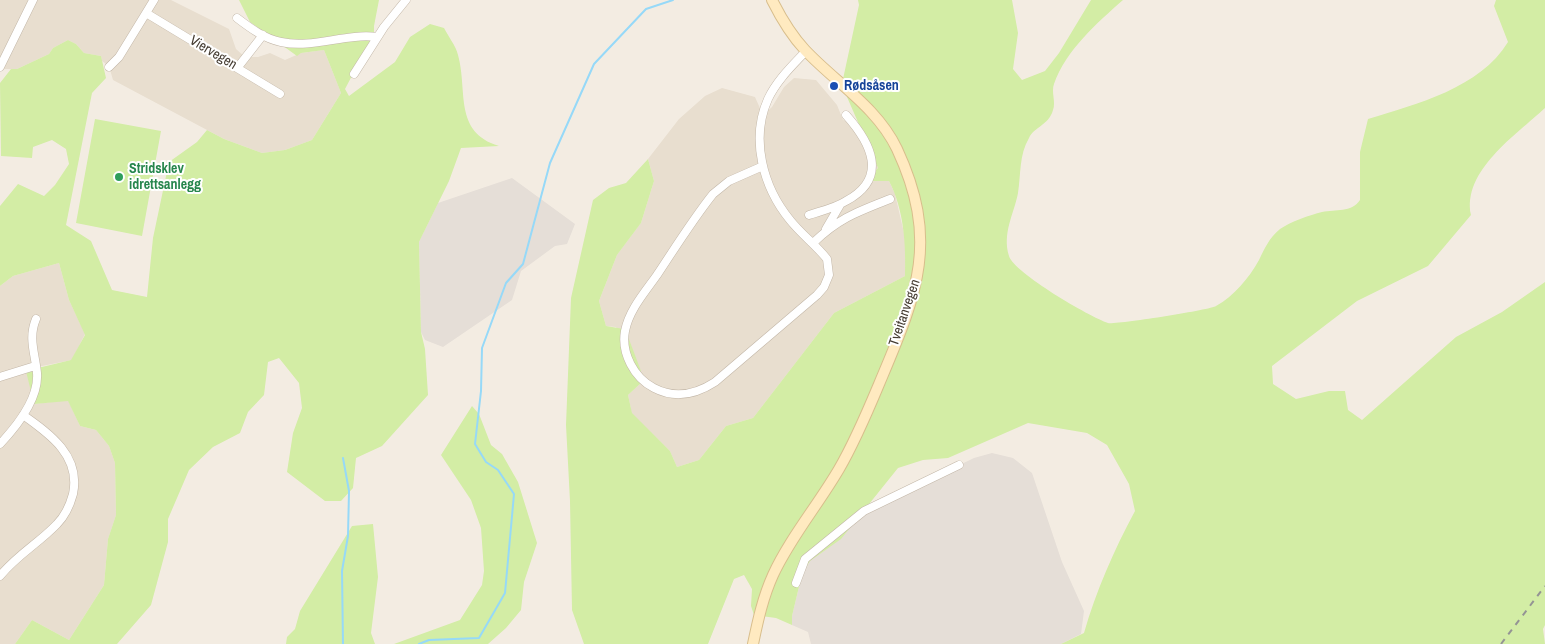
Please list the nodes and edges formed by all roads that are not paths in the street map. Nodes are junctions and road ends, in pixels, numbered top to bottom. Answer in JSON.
{"nodes":[{"id":1,"x":34,"y":0,"type":"edge"},
{"id":2,"x":154,"y":0,"type":"edge"},
{"id":3,"x":406,"y":0,"type":"edge"},
{"id":4,"x":772,"y":0,"type":"edge"},
{"id":5,"x":146,"y":13,"type":"junction"},
{"id":6,"x":237,"y":18,"type":"dead end"},
{"id":7,"x":263,"y":35,"type":"junction"},
{"id":8,"x":377,"y":37,"type":"junction"},
{"id":9,"x":806,"y":51,"type":"junction"},
{"id":10,"x":0,"y":67,"type":"edge"},
{"id":11,"x":110,"y":67,"type":"dead end"},
{"id":12,"x":238,"y":67,"type":"junction"},
{"id":13,"x":354,"y":74,"type":"dead end"},
{"id":14,"x":280,"y":94,"type":"dead end"},
{"id":15,"x":846,"y":115,"type":"dead end"},
{"id":16,"x":763,"y":166,"type":"junction"},
{"id":17,"x":890,"y":199,"type":"dead end"},
{"id":18,"x":840,"y":205,"type":"junction"},
{"id":19,"x":809,"y":215,"type":"dead end"},
{"id":20,"x":826,"y":231,"type":"junction"},
{"id":21,"x":813,"y":243,"type":"junction"},
{"id":22,"x":36,"y":319,"type":"dead end"},
{"id":23,"x":36,"y":366,"type":"junction"},
{"id":24,"x":0,"y":377,"type":"edge"},
{"id":25,"x":23,"y":415,"type":"junction"},
{"id":26,"x":0,"y":444,"type":"edge"},
{"id":27,"x":959,"y":464,"type":"dead end"},
{"id":28,"x":0,"y":576,"type":"edge"},
{"id":29,"x":796,"y":584,"type":"dead end"},
{"id":30,"x":753,"y":644,"type":"edge"}],
"edges":[{"from":1,"to":10,"type":"street"},
{"from":2,"to":5,"type":"street"},
{"from":3,"to":8,"type":"street"},
{"from":4,"to":9,"type":"main road","name":"Tveitanvegen"},
{"from":5,"to":11,"type":"street"},
{"from":5,"to":12,"type":"street","name":"Viervegen"},
{"from":6,"to":7,"type":"street"},
{"from":7,"to":8,"type":"street"},
{"from":7,"to":12,"type":"street"},
{"from":8,"to":13,"type":"street"},
{"from":9,"to":16,"type":"street"},
{"from":9,"to":30,"type":"main road","name":"Tveitanvegen"},
{"from":12,"to":14,"type":"street","name":"Viervegen"},
{"from":15,"to":18,"type":"street"},
{"from":16,"to":21,"type":"street"},
{"from":16,"to":21,"type":"street"},
{"from":17,"to":20,"type":"street"},
{"from":18,"to":19,"type":"street"},
{"from":18,"to":20,"type":"street"},
{"from":20,"to":21,"type":"street"},
{"from":22,"to":23,"type":"street"},
{"from":23,"to":24,"type":"street"},
{"from":23,"to":25,"type":"street"},
{"from":25,"to":26,"type":"street"},
{"from":25,"to":28,"type":"street"},
{"from":27,"to":29,"type":"street"}]}
